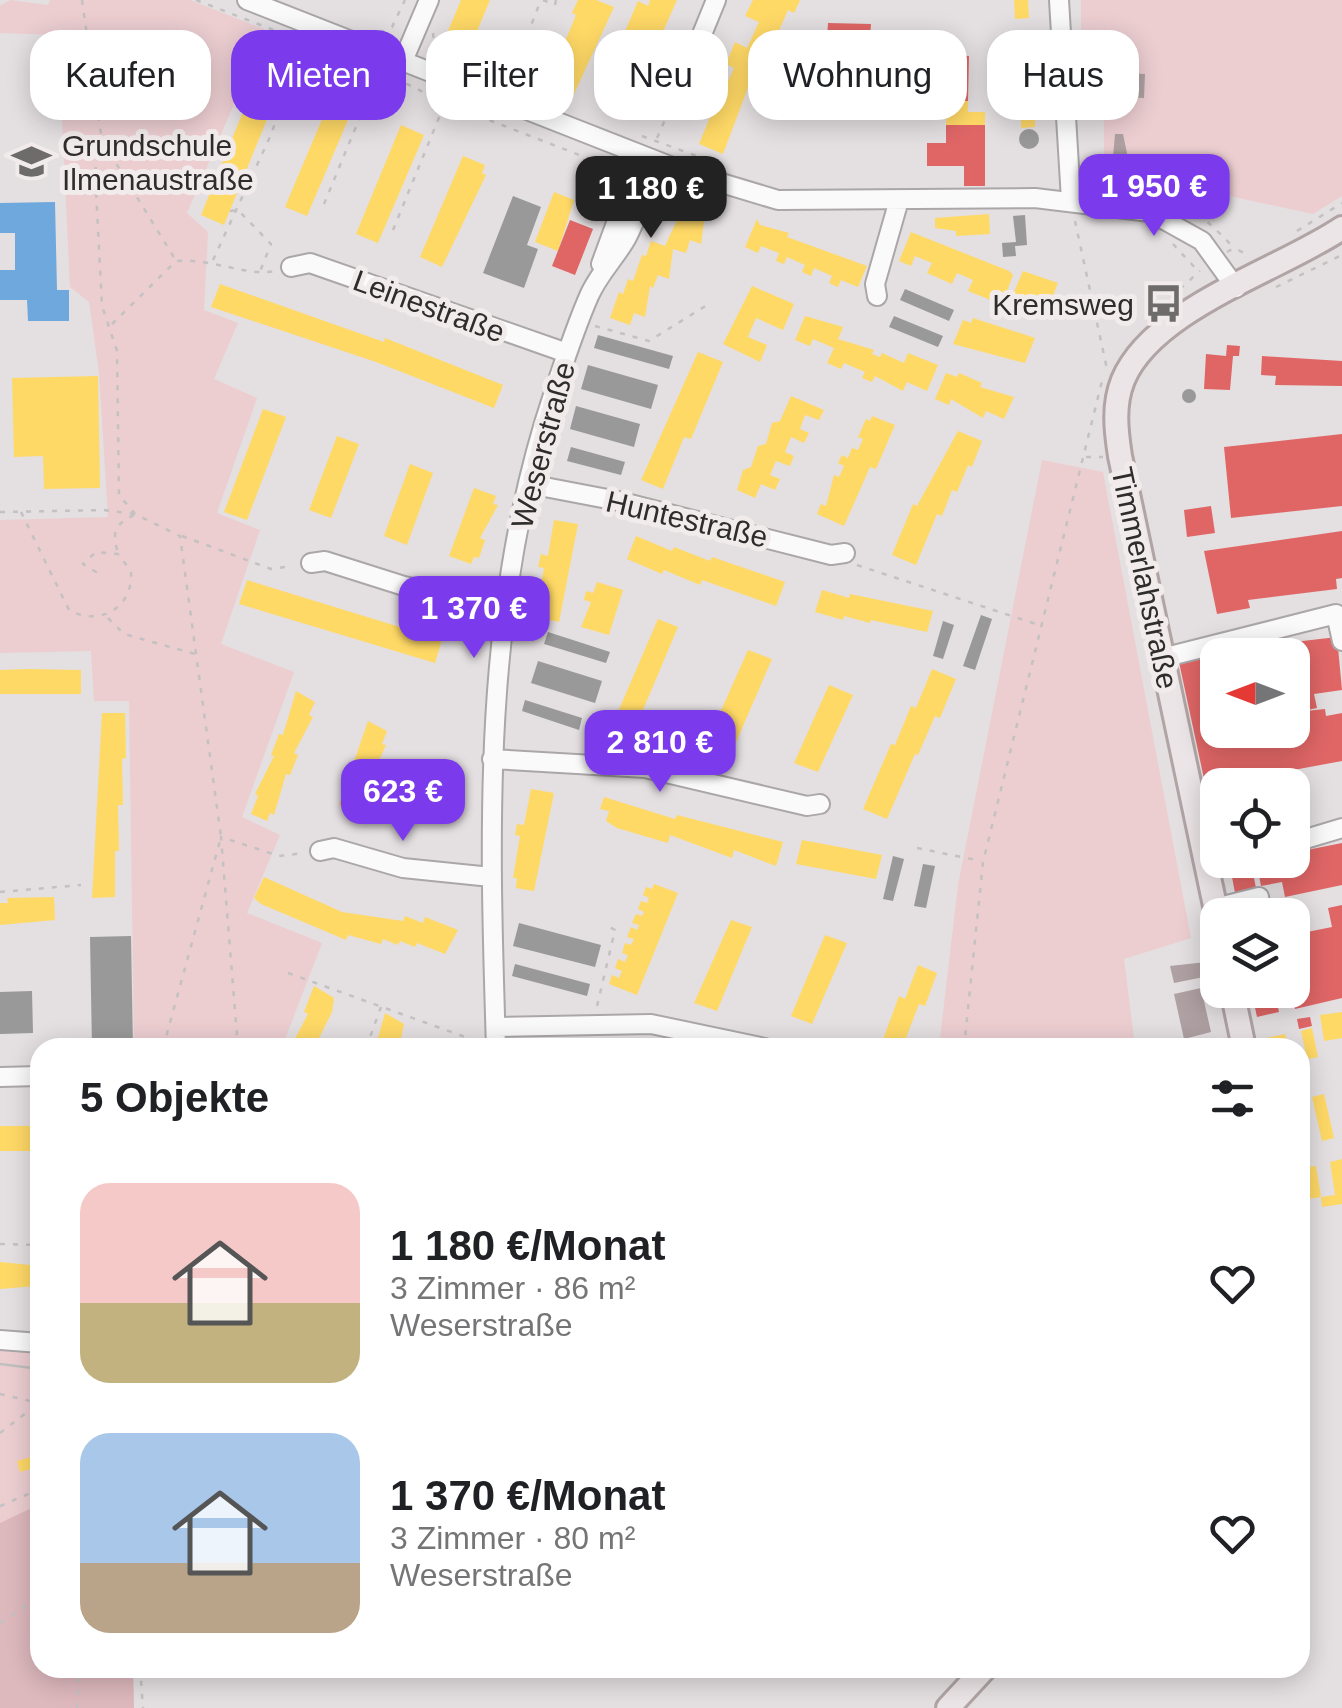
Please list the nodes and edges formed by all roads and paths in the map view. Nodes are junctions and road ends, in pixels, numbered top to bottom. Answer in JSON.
{"nodes":[{"id":1,"x":82,"y":0,"type":"edge"},
{"id":2,"x":196,"y":0,"type":"edge"},
{"id":3,"x":247,"y":0,"type":"edge"},
{"id":4,"x":405,"y":0,"type":"edge"},
{"id":5,"x":429,"y":0,"type":"edge"},
{"id":6,"x":542,"y":0,"type":"edge"},
{"id":7,"x":556,"y":0,"type":"edge"},
{"id":8,"x":716,"y":0,"type":"edge"},
{"id":9,"x":1059,"y":0,"type":"edge"},
{"id":10,"x":436,"y":23,"type":"dead end"},
{"id":11,"x":275,"y":30,"type":"edge"},
{"id":12,"x":324,"y":30,"type":"edge"},
{"id":13,"x":387,"y":30,"type":"edge"},
{"id":14,"x":434,"y":30,"type":"edge"},
{"id":15,"x":530,"y":30,"type":"edge"},
{"id":16,"x":704,"y":30,"type":"edge"},
{"id":17,"x":406,"y":54,"type":"edge"},
{"id":18,"x":426,"y":94,"type":"edge"},
{"id":19,"x":274,"y":120,"type":"edge"},
{"id":20,"x":437,"y":120,"type":"edge"},
{"id":21,"x":488,"y":120,"type":"edge"},
{"id":22,"x":554,"y":120,"type":"edge"},
{"id":23,"x":666,"y":120,"type":"edge"},
{"id":24,"x":102,"y":141,"type":"junction"},
{"id":25,"x":649,"y":158,"type":"junction"},
{"id":26,"x":617,"y":180,"type":"dead end"},
{"id":27,"x":900,"y":200,"type":"junction"},
{"id":28,"x":1071,"y":200,"type":"junction"},
{"id":29,"x":324,"y":204,"type":"dead end"},
{"id":30,"x":230,"y":210,"type":"dead end"},
{"id":31,"x":238,"y":210,"type":"junction"},
{"id":32,"x":1342,"y":228,"type":"edge"},
{"id":33,"x":393,"y":230,"type":"dead end"},
{"id":34,"x":1163,"y":233,"type":"dead end"},
{"id":35,"x":213,"y":260,"type":"junction"},
{"id":36,"x":176,"y":261,"type":"junction"},
{"id":37,"x":291,"y":266,"type":"joint"},
{"id":38,"x":1199,"y":272,"type":"dead end"},
{"id":39,"x":259,"y":274,"type":"junction"},
{"id":40,"x":1236,"y":288,"type":"junction"},
{"id":41,"x":878,"y":296,"type":"dead end"},
{"id":42,"x":707,"y":304,"type":"dead end"},
{"id":43,"x":580,"y":321,"type":"junction"},
{"id":44,"x":111,"y":325,"type":"junction"},
{"id":45,"x":567,"y":353,"type":"junction"},
{"id":46,"x":529,"y":484,"type":"junction"},
{"id":47,"x":0,"y":512,"type":"edge"},
{"id":48,"x":21,"y":512,"type":"junction"},
{"id":49,"x":135,"y":514,"type":"junction"},
{"id":50,"x":180,"y":536,"type":"junction"},
{"id":51,"x":118,"y":554,"type":"junction"},
{"id":52,"x":845,"y":554,"type":"joint"},
{"id":53,"x":311,"y":563,"type":"joint"},
{"id":54,"x":95,"y":579,"type":"dead end"},
{"id":55,"x":504,"y":606,"type":"junction"},
{"id":56,"x":107,"y":616,"type":"junction"},
{"id":57,"x":1040,"y":625,"type":"junction"},
{"id":58,"x":1342,"y":641,"type":"edge"},
{"id":59,"x":197,"y":654,"type":"junction"},
{"id":60,"x":1162,"y":658,"type":"junction"},
{"id":61,"x":492,"y":759,"type":"junction"},
{"id":62,"x":820,"y":804,"type":"dead end"},
{"id":63,"x":1200,"y":812,"type":"edge"},
{"id":64,"x":1342,"y":828,"type":"edge"},
{"id":65,"x":221,"y":837,"type":"junction"},
{"id":66,"x":1310,"y":838,"type":"edge"},
{"id":67,"x":917,"y":848,"type":"dead end"},
{"id":68,"x":320,"y":851,"type":"joint"},
{"id":69,"x":983,"y":862,"type":"junction"},
{"id":70,"x":491,"y":877,"type":"junction"},
{"id":71,"x":81,"y":886,"type":"dead end"},
{"id":72,"x":0,"y":892,"type":"edge"},
{"id":73,"x":604,"y":924,"type":"dead end"},
{"id":74,"x":288,"y":972,"type":"dead end"},
{"id":75,"x":382,"y":1006,"type":"junction"},
{"id":76,"x":1236,"y":1008,"type":"edge"},
{"id":77,"x":593,"y":1022,"type":"junction"},
{"id":78,"x":496,"y":1027,"type":"junction"},
{"id":79,"x":166,"y":1038,"type":"edge"},
{"id":80,"x":237,"y":1038,"type":"edge"},
{"id":81,"x":370,"y":1038,"type":"edge"},
{"id":82,"x":471,"y":1038,"type":"edge"},
{"id":83,"x":491,"y":1038,"type":"edge"},
{"id":84,"x":722,"y":1038,"type":"edge"},
{"id":85,"x":965,"y":1038,"type":"edge"},
{"id":86,"x":1242,"y":1038,"type":"edge"},
{"id":87,"x":30,"y":1076,"type":"edge"},
{"id":88,"x":0,"y":1077,"type":"edge"},
{"id":89,"x":0,"y":1244,"type":"edge"},
{"id":90,"x":30,"y":1244,"type":"edge"},
{"id":91,"x":0,"y":1340,"type":"edge"},
{"id":92,"x":30,"y":1342,"type":"edge"},
{"id":93,"x":0,"y":1394,"type":"edge"},
{"id":94,"x":30,"y":1401,"type":"edge"},
{"id":95,"x":30,"y":1410,"type":"edge"},
{"id":96,"x":0,"y":1433,"type":"edge"},
{"id":97,"x":30,"y":1493,"type":"edge"},
{"id":98,"x":0,"y":1506,"type":"edge"},
{"id":99,"x":30,"y":1603,"type":"edge"},
{"id":100,"x":0,"y":1623,"type":"edge"},
{"id":101,"x":80,"y":1678,"type":"edge"},
{"id":102,"x":141,"y":1678,"type":"edge"},
{"id":103,"x":976,"y":1678,"type":"edge"},
{"id":104,"x":78,"y":1708,"type":"edge"},
{"id":105,"x":143,"y":1708,"type":"edge"},
{"id":106,"x":948,"y":1708,"type":"edge"}],
"edges":[{"from":1,"to":24,"type":"path"},
{"from":2,"to":11,"type":"path"},
{"from":3,"to":12,"type":"street"},
{"from":4,"to":13,"type":"path"},
{"from":5,"to":17,"type":"street"},
{"from":6,"to":7,"type":"path"},
{"from":6,"to":15,"type":"path"},
{"from":8,"to":16,"type":"street"},
{"from":9,"to":28,"type":"street"},
{"from":10,"to":14,"type":"path"},
{"from":18,"to":29,"type":"path"},
{"from":19,"to":31,"type":"path"},
{"from":20,"to":33,"type":"path"},
{"from":21,"to":26,"type":"path"},
{"from":22,"to":25,"type":"street"},
{"from":23,"to":25,"type":"path"},
{"from":24,"to":36,"type":"path"},
{"from":24,"to":44,"type":"path"},
{"from":25,"to":27,"type":"street"},
{"from":25,"to":43,"type":"street","name":"Weserstraße"},
{"from":27,"to":28,"type":"street"},
{"from":27,"to":41,"type":"street"},
{"from":28,"to":40,"type":"street"},
{"from":28,"to":57,"type":"path"},
{"from":30,"to":31,"type":"path"},
{"from":31,"to":35,"type":"path"},
{"from":31,"to":39,"type":"path"},
{"from":32,"to":40,"type":"main road","name":"Timmerlahstraße"},
{"from":34,"to":38,"type":"path"},
{"from":35,"to":36,"type":"path"},
{"from":35,"to":39,"type":"path"},
{"from":36,"to":44,"type":"path"},
{"from":37,"to":39,"type":"path"},
{"from":37,"to":45,"type":"street","name":"Leinestraße"},
{"from":40,"to":60,"type":"main road","name":"Timmerlahstraße"},
{"from":42,"to":43,"type":"path"},
{"from":43,"to":45,"type":"street","name":"Weserstraße"},
{"from":44,"to":49,"type":"path"},
{"from":45,"to":46,"type":"street","name":"Weserstraße"},
{"from":46,"to":52,"type":"street","name":"Huntestraße"},
{"from":46,"to":55,"type":"street","name":"Weserstraße"},
{"from":47,"to":48,"type":"path"},
{"from":48,"to":49,"type":"path"},
{"from":48,"to":56,"type":"path"},
{"from":49,"to":50,"type":"path"},
{"from":49,"to":51,"type":"path"},
{"from":50,"to":53,"type":"path"},
{"from":50,"to":59,"type":"path"},
{"from":51,"to":54,"type":"path"},
{"from":51,"to":56,"type":"path"},
{"from":52,"to":57,"type":"path"},
{"from":53,"to":55,"type":"street"},
{"from":55,"to":61,"type":"street","name":"Weserstraße"},
{"from":56,"to":59,"type":"path"},
{"from":57,"to":69,"type":"path"},
{"from":58,"to":60,"type":"street"},
{"from":59,"to":65,"type":"path"},
{"from":60,"to":63,"type":"main road","name":"Timmerlahstraße"},
{"from":61,"to":62,"type":"street"},
{"from":61,"to":70,"type":"street","name":"Weserstraße"},
{"from":64,"to":66,"type":"street"},
{"from":65,"to":68,"type":"path"},
{"from":65,"to":79,"type":"path"},
{"from":65,"to":80,"type":"path"},
{"from":67,"to":69,"type":"path"},
{"from":68,"to":70,"type":"street"},
{"from":69,"to":85,"type":"path"},
{"from":70,"to":78,"type":"street","name":"Weserstraße"},
{"from":71,"to":72,"type":"path"},
{"from":73,"to":77,"type":"path"},
{"from":74,"to":75,"type":"path"},
{"from":75,"to":81,"type":"path"},
{"from":75,"to":82,"type":"path"},
{"from":76,"to":86,"type":"main road"},
{"from":77,"to":78,"type":"street"},
{"from":77,"to":84,"type":"street"},
{"from":78,"to":83,"type":"street","name":"Weserstraße"},
{"from":87,"to":88,"type":"street"},
{"from":89,"to":90,"type":"path"},
{"from":91,"to":92,"type":"street"},
{"from":93,"to":94,"type":"path"},
{"from":95,"to":96,"type":"path"},
{"from":97,"to":98,"type":"path"},
{"from":99,"to":100,"type":"path"},
{"from":101,"to":104,"type":"path"},
{"from":102,"to":105,"type":"path"},
{"from":103,"to":106,"type":"main road"}]}
